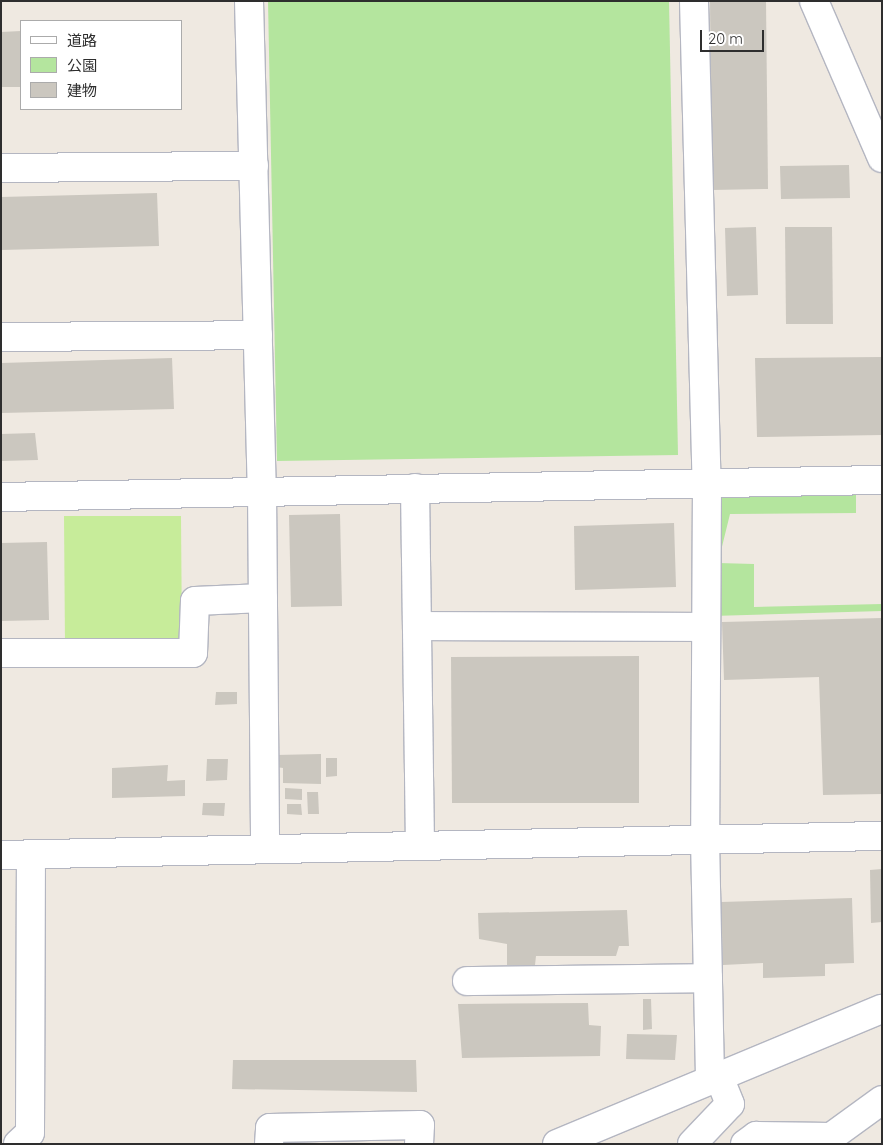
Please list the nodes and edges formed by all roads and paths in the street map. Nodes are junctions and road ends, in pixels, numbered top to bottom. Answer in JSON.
{"nodes":[{"id":1,"x":249,"y":1,"type":"edge"},
{"id":2,"x":694,"y":1,"type":"edge"},
{"id":3,"x":814,"y":1,"type":"edge"},
{"id":4,"x":882,"y":158,"type":"edge"},
{"id":5,"x":254,"y":166,"type":"junction"},
{"id":6,"x":1,"y":168,"type":"edge"},
{"id":7,"x":258,"y":335,"type":"junction"},
{"id":8,"x":1,"y":337,"type":"edge"},
{"id":9,"x":882,"y":480,"type":"edge"},
{"id":10,"x":707,"y":483,"type":"junction"},
{"id":11,"x":415,"y":488,"type":"junction"},
{"id":12,"x":262,"y":491,"type":"junction"},
{"id":13,"x":1,"y":497,"type":"edge"},
{"id":14,"x":263,"y":598,"type":"junction"},
{"id":15,"x":417,"y":626,"type":"junction"},
{"id":16,"x":706,"y":627,"type":"junction"},
{"id":17,"x":1,"y":653,"type":"edge"},
{"id":18,"x":882,"y":836,"type":"edge"},
{"id":19,"x":705,"y":839,"type":"junction"},
{"id":20,"x":420,"y":845,"type":"junction"},
{"id":21,"x":265,"y":848,"type":"junction"},
{"id":22,"x":31,"y":854,"type":"junction"},
{"id":23,"x":1,"y":855,"type":"edge"},
{"id":24,"x":708,"y":978,"type":"junction"},
{"id":25,"x":467,"y":981,"type":"dead end"},
{"id":26,"x":882,"y":1009,"type":"edge"},
{"id":27,"x":714,"y":1079,"type":"junction"},
{"id":28,"x":882,"y":1100,"type":"edge"},
{"id":29,"x":18,"y":1144,"type":"edge"},
{"id":30,"x":269,"y":1144,"type":"edge"},
{"id":31,"x":419,"y":1144,"type":"edge"},
{"id":32,"x":558,"y":1144,"type":"edge"},
{"id":33,"x":692,"y":1144,"type":"edge"},
{"id":34,"x":745,"y":1144,"type":"edge"}],
"edges":[{"from":1,"to":5,"type":"lane"},
{"from":2,"to":10,"type":"lane"},
{"from":3,"to":4,"type":"lane"},
{"from":5,"to":6,"type":"lane"},
{"from":5,"to":7,"type":"lane"},
{"from":7,"to":8,"type":"lane"},
{"from":7,"to":12,"type":"lane"},
{"from":9,"to":10,"type":"lane"},
{"from":10,"to":11,"type":"lane"},
{"from":10,"to":16,"type":"lane"},
{"from":11,"to":12,"type":"lane"},
{"from":11,"to":15,"type":"lane"},
{"from":12,"to":13,"type":"lane"},
{"from":12,"to":14,"type":"lane"},
{"from":14,"to":17,"type":"lane"},
{"from":14,"to":21,"type":"lane"},
{"from":15,"to":16,"type":"lane"},
{"from":15,"to":20,"type":"lane"},
{"from":16,"to":19,"type":"lane"},
{"from":18,"to":19,"type":"lane"},
{"from":19,"to":20,"type":"lane"},
{"from":19,"to":24,"type":"lane"},
{"from":20,"to":21,"type":"lane"},
{"from":21,"to":22,"type":"lane"},
{"from":22,"to":23,"type":"lane"},
{"from":22,"to":29,"type":"lane"},
{"from":24,"to":25,"type":"lane"},
{"from":24,"to":27,"type":"lane"},
{"from":26,"to":27,"type":"lane"},
{"from":27,"to":32,"type":"lane"},
{"from":27,"to":33,"type":"lane"},
{"from":28,"to":34,"type":"lane"},
{"from":30,"to":31,"type":"lane"}]}
